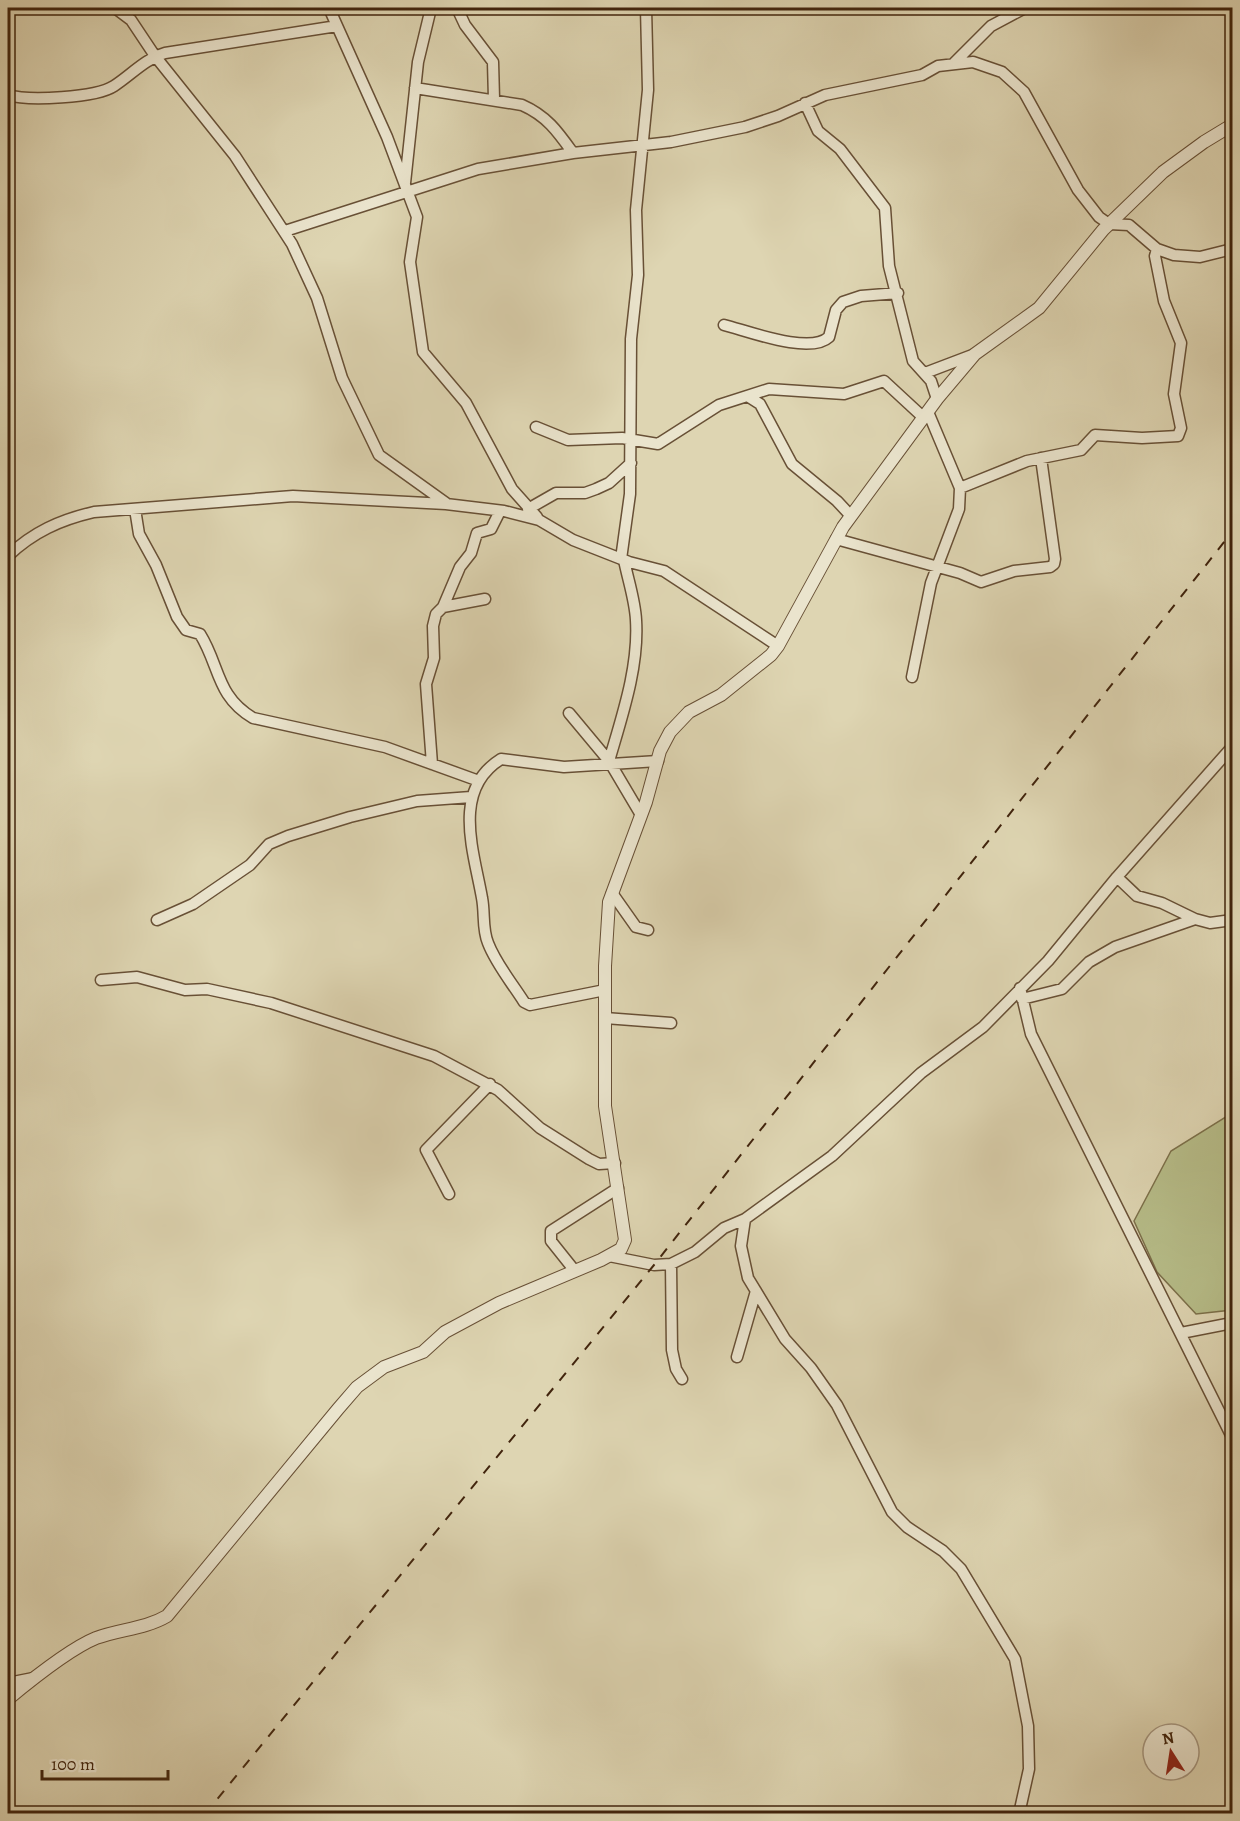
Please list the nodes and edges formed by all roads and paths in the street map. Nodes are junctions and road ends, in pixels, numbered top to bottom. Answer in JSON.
{"nodes":[{"id":1,"x":115,"y":8,"type":"edge"},
{"id":2,"x":329,"y":8,"type":"edge"},
{"id":3,"x":431,"y":8,"type":"edge"},
{"id":4,"x":457,"y":8,"type":"edge"},
{"id":5,"x":646,"y":8,"type":"edge"},
{"id":6,"x":997,"y":8,"type":"edge"},
{"id":7,"x":1025,"y":8,"type":"edge"},
{"id":8,"x":1004,"y":18,"type":"junction"},
{"id":9,"x":338,"y":27,"type":"junction"},
{"id":10,"x":155,"y":56,"type":"junction"},
{"id":11,"x":953,"y":63,"type":"junction"},
{"id":12,"x":416,"y":88,"type":"junction"},
{"id":13,"x":8,"y":95,"type":"edge"},
{"id":14,"x":494,"y":99,"type":"junction"},
{"id":15,"x":805,"y":103,"type":"junction"},
{"id":16,"x":1233,"y":124,"type":"edge"},
{"id":17,"x":642,"y":146,"type":"junction"},
{"id":18,"x":573,"y":153,"type":"junction"},
{"id":19,"x":407,"y":187,"type":"junction"},
{"id":20,"x":1109,"y":224,"type":"junction"},
{"id":21,"x":285,"y":231,"type":"junction"},
{"id":22,"x":1157,"y":249,"type":"junction"},
{"id":23,"x":1233,"y":249,"type":"edge"},
{"id":24,"x":898,"y":293,"type":"junction"},
{"id":25,"x":724,"y":325,"type":"dead end"},
{"id":26,"x":975,"y":354,"type":"junction"},
{"id":27,"x":925,"y":373,"type":"junction"},
{"id":28,"x":749,"y":397,"type":"junction"},
{"id":29,"x":937,"y":399,"type":"junction"},
{"id":30,"x":926,"y":415,"type":"junction"},
{"id":31,"x":536,"y":427,"type":"dead end"},
{"id":32,"x":630,"y":440,"type":"junction"},
{"id":33,"x":1041,"y":458,"type":"junction"},
{"id":34,"x":631,"y":463,"type":"junction"},
{"id":35,"x":960,"y":488,"type":"junction"},
{"id":36,"x":446,"y":504,"type":"junction"},
{"id":37,"x":135,"y":509,"type":"junction"},
{"id":38,"x":528,"y":509,"type":"junction"},
{"id":39,"x":500,"y":511,"type":"junction"},
{"id":40,"x":851,"y":516,"type":"junction"},
{"id":41,"x":539,"y":520,"type":"junction"},
{"id":42,"x":836,"y":539,"type":"junction"},
{"id":43,"x":8,"y":556,"type":"edge"},
{"id":44,"x":623,"y":559,"type":"junction"},
{"id":45,"x":938,"y":567,"type":"junction"},
{"id":46,"x":485,"y":599,"type":"dead end"},
{"id":47,"x":443,"y":607,"type":"junction"},
{"id":48,"x":778,"y":646,"type":"junction"},
{"id":49,"x":912,"y":677,"type":"dead end"},
{"id":50,"x":569,"y":714,"type":"dead end"},
{"id":51,"x":1233,"y":747,"type":"edge"},
{"id":52,"x":658,"y":761,"type":"junction"},
{"id":53,"x":432,"y":764,"type":"junction"},
{"id":54,"x":610,"y":764,"type":"junction"},
{"id":55,"x":479,"y":781,"type":"junction"},
{"id":56,"x":471,"y":797,"type":"junction"},
{"id":57,"x":641,"y":815,"type":"junction"},
{"id":58,"x":1117,"y":877,"type":"junction"},
{"id":59,"x":612,"y":893,"type":"junction"},
{"id":60,"x":1195,"y":919,"type":"junction"},
{"id":61,"x":157,"y":920,"type":"dead end"},
{"id":62,"x":1233,"y":920,"type":"edge"},
{"id":63,"x":648,"y":930,"type":"dead end"},
{"id":64,"x":101,"y":980,"type":"dead end"},
{"id":65,"x":605,"y":990,"type":"junction"},
{"id":66,"x":1021,"y":994,"type":"junction"},
{"id":67,"x":605,"y":1018,"type":"junction"},
{"id":68,"x":671,"y":1023,"type":"dead end"},
{"id":69,"x":490,"y":1084,"type":"junction"},
{"id":70,"x":615,"y":1163,"type":"junction"},
{"id":71,"x":618,"y":1188,"type":"junction"},
{"id":72,"x":449,"y":1194,"type":"dead end"},
{"id":73,"x":745,"y":1219,"type":"junction"},
{"id":74,"x":609,"y":1256,"type":"junction"},
{"id":75,"x":671,"y":1264,"type":"junction"},
{"id":76,"x":575,"y":1270,"type":"junction"},
{"id":77,"x":756,"y":1291,"type":"junction"},
{"id":78,"x":1233,"y":1323,"type":"edge"},
{"id":79,"x":1181,"y":1333,"type":"junction"},
{"id":80,"x":737,"y":1357,"type":"dead end"},
{"id":81,"x":682,"y":1379,"type":"dead end"},
{"id":82,"x":1233,"y":1437,"type":"edge"},
{"id":83,"x":33,"y":1678,"type":"junction"},
{"id":84,"x":8,"y":1683,"type":"edge"},
{"id":85,"x":8,"y":1699,"type":"edge"},
{"id":86,"x":1018,"y":1814,"type":"edge"}],
"edges":[{"from":1,"to":10,"type":"street"},
{"from":2,"to":9,"type":"street"},
{"from":3,"to":12,"type":"street"},
{"from":4,"to":14,"type":"street"},
{"from":5,"to":17,"type":"street"},
{"from":6,"to":8,"type":"street"},
{"from":7,"to":8,"type":"street"},
{"from":8,"to":11,"type":"street"},
{"from":9,"to":10,"type":"street"},
{"from":9,"to":19,"type":"street"},
{"from":10,"to":13,"type":"street"},
{"from":10,"to":21,"type":"street"},
{"from":11,"to":15,"type":"street"},
{"from":11,"to":20,"type":"street"},
{"from":12,"to":14,"type":"street"},
{"from":12,"to":19,"type":"street"},
{"from":14,"to":18,"type":"street"},
{"from":15,"to":17,"type":"street"},
{"from":15,"to":24,"type":"street"},
{"from":16,"to":20,"type":"street"},
{"from":17,"to":18,"type":"street"},
{"from":17,"to":32,"type":"street"},
{"from":18,"to":19,"type":"street"},
{"from":19,"to":21,"type":"street"},
{"from":19,"to":38,"type":"street"},
{"from":20,"to":22,"type":"street"},
{"from":20,"to":26,"type":"street"},
{"from":21,"to":36,"type":"street"},
{"from":22,"to":23,"type":"street"},
{"from":22,"to":33,"type":"street"},
{"from":24,"to":25,"type":"street"},
{"from":24,"to":27,"type":"street"},
{"from":26,"to":27,"type":"street"},
{"from":26,"to":29,"type":"street"},
{"from":27,"to":29,"type":"street"},
{"from":28,"to":30,"type":"street"},
{"from":28,"to":32,"type":"street"},
{"from":28,"to":40,"type":"street"},
{"from":29,"to":30,"type":"street"},
{"from":30,"to":35,"type":"street"},
{"from":30,"to":40,"type":"street"},
{"from":31,"to":32,"type":"street"},
{"from":32,"to":34,"type":"street"},
{"from":33,"to":35,"type":"street"},
{"from":33,"to":45,"type":"street"},
{"from":34,"to":38,"type":"street"},
{"from":34,"to":44,"type":"street"},
{"from":35,"to":45,"type":"street"},
{"from":36,"to":37,"type":"street"},
{"from":36,"to":39,"type":"street"},
{"from":37,"to":43,"type":"street"},
{"from":37,"to":53,"type":"street"},
{"from":38,"to":41,"type":"street"},
{"from":39,"to":41,"type":"street"},
{"from":39,"to":47,"type":"street"},
{"from":40,"to":42,"type":"street"},
{"from":41,"to":44,"type":"street"},
{"from":42,"to":45,"type":"street"},
{"from":42,"to":48,"type":"street"},
{"from":44,"to":48,"type":"street"},
{"from":44,"to":54,"type":"street"},
{"from":45,"to":49,"type":"street"},
{"from":46,"to":47,"type":"street"},
{"from":47,"to":53,"type":"street"},
{"from":48,"to":52,"type":"street"},
{"from":50,"to":54,"type":"street"},
{"from":51,"to":58,"type":"street"},
{"from":52,"to":54,"type":"street"},
{"from":52,"to":57,"type":"street"},
{"from":53,"to":55,"type":"street"},
{"from":54,"to":55,"type":"street"},
{"from":54,"to":57,"type":"street"},
{"from":55,"to":56,"type":"street"},
{"from":56,"to":61,"type":"street"},
{"from":56,"to":65,"type":"street"},
{"from":57,"to":59,"type":"street"},
{"from":58,"to":60,"type":"street"},
{"from":58,"to":66,"type":"street"},
{"from":59,"to":63,"type":"street"},
{"from":59,"to":65,"type":"street"},
{"from":60,"to":62,"type":"street"},
{"from":60,"to":66,"type":"street"},
{"from":64,"to":69,"type":"street"},
{"from":65,"to":67,"type":"street"},
{"from":66,"to":73,"type":"street"},
{"from":66,"to":79,"type":"street"},
{"from":67,"to":68,"type":"street"},
{"from":67,"to":70,"type":"street"},
{"from":69,"to":70,"type":"street"},
{"from":69,"to":72,"type":"street"},
{"from":70,"to":71,"type":"street"},
{"from":71,"to":74,"type":"street"},
{"from":71,"to":76,"type":"street"},
{"from":73,"to":75,"type":"street"},
{"from":73,"to":77,"type":"street"},
{"from":74,"to":75,"type":"street"},
{"from":74,"to":76,"type":"street"},
{"from":75,"to":81,"type":"street"},
{"from":76,"to":83,"type":"street"},
{"from":77,"to":80,"type":"street"},
{"from":77,"to":86,"type":"street"},
{"from":78,"to":79,"type":"street"},
{"from":79,"to":82,"type":"street"},
{"from":83,"to":84,"type":"street"},
{"from":83,"to":85,"type":"street"}]}
